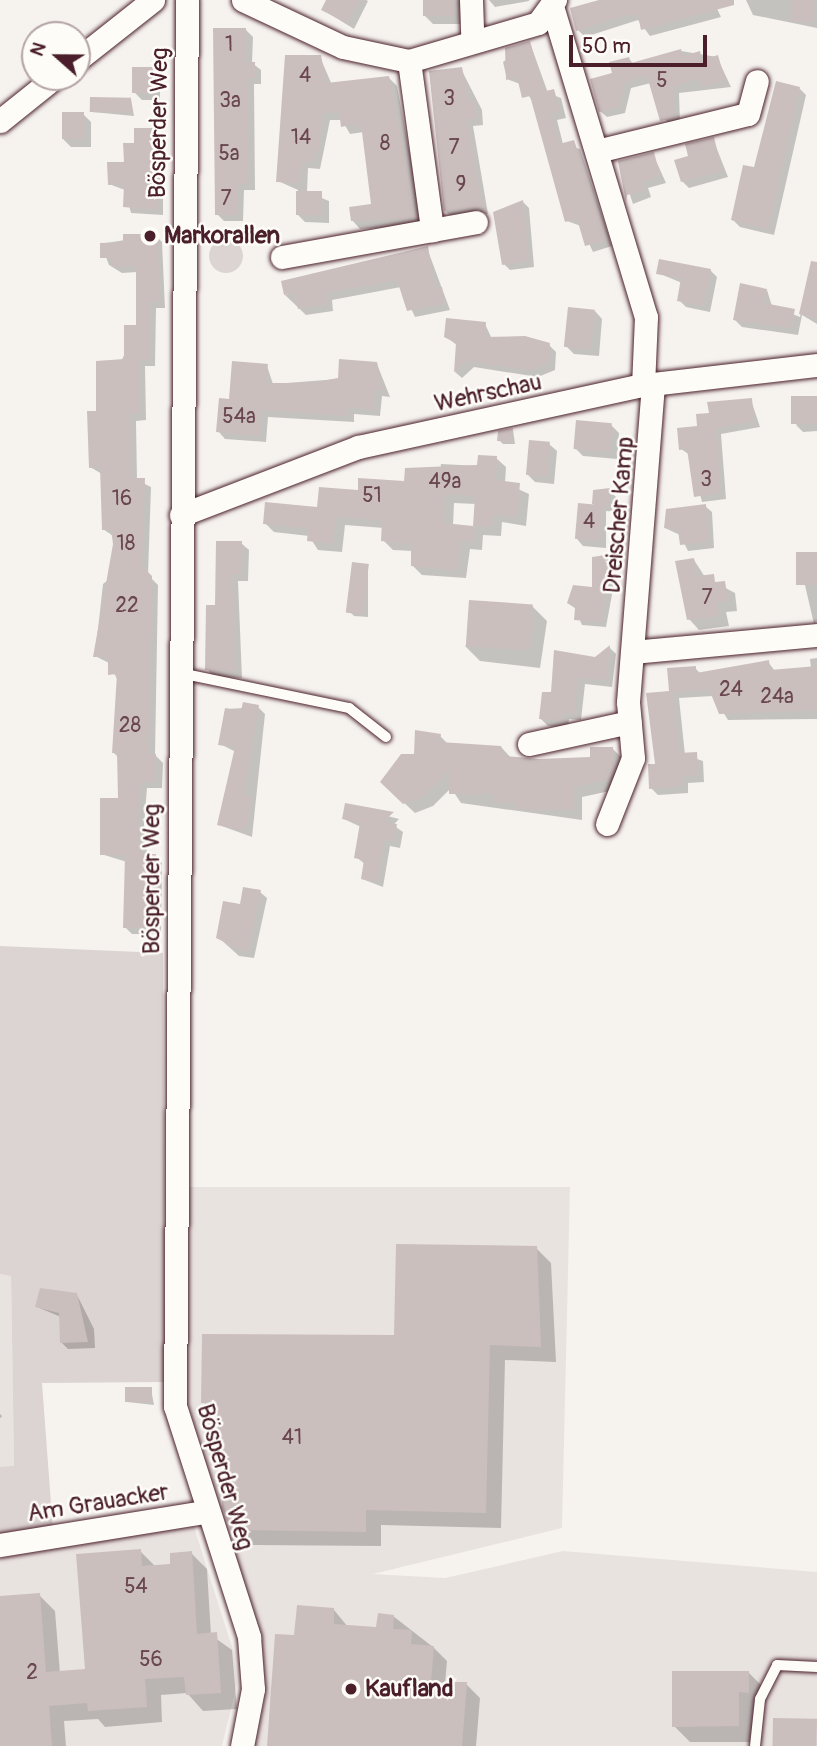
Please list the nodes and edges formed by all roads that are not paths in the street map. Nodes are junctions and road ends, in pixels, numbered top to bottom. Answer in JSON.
{"nodes":[{"id":1,"x":153,"y":0,"type":"edge"},
{"id":2,"x":187,"y":0,"type":"edge"},
{"id":3,"x":243,"y":0,"type":"edge"},
{"id":4,"x":471,"y":0,"type":"edge"},
{"id":5,"x":554,"y":3,"type":"edge"},
{"id":6,"x":472,"y":38,"type":"junction"},
{"id":7,"x":91,"y":49,"type":"edge"},
{"id":8,"x":409,"y":61,"type":"junction"},
{"id":9,"x":757,"y":81,"type":"dead end"},
{"id":10,"x":38,"y":91,"type":"edge"},
{"id":11,"x":0,"y":121,"type":"edge"},
{"id":12,"x":597,"y":151,"type":"junction"},
{"id":13,"x":475,"y":222,"type":"dead end"},
{"id":14,"x":432,"y":230,"type":"junction"},
{"id":15,"x":282,"y":257,"type":"dead end"},
{"id":16,"x":817,"y":365,"type":"edge"},
{"id":17,"x":648,"y":385,"type":"junction"},
{"id":18,"x":181,"y":515,"type":"junction"},
{"id":19,"x":817,"y":635,"type":"edge"},
{"id":20,"x":633,"y":652,"type":"junction"},
{"id":21,"x":180,"y":673,"type":"junction"},
{"id":22,"x":630,"y":722,"type":"junction"},
{"id":23,"x":386,"y":737,"type":"dead end"},
{"id":24,"x":529,"y":744,"type":"dead end"},
{"id":25,"x":607,"y":824,"type":"dead end"},
{"id":26,"x":204,"y":1512,"type":"junction"},
{"id":27,"x":0,"y":1545,"type":"edge"},
{"id":28,"x":817,"y":1667,"type":"edge"},
{"id":29,"x":242,"y":1746,"type":"edge"},
{"id":30,"x":755,"y":1746,"type":"edge"}],
"edges":[{"from":1,"to":7,"type":"street"},
{"from":2,"to":18,"type":"street","name":"Bösperder Weg"},
{"from":3,"to":8,"type":"street"},
{"from":4,"to":6,"type":"street"},
{"from":5,"to":6,"type":"street"},
{"from":5,"to":12,"type":"street","name":"Dreischer Kamp"},
{"from":6,"to":8,"type":"street"},
{"from":8,"to":14,"type":"street"},
{"from":9,"to":12,"type":"street"},
{"from":10,"to":11,"type":"street"},
{"from":12,"to":17,"type":"street","name":"Dreischer Kamp"},
{"from":13,"to":14,"type":"street"},
{"from":14,"to":15,"type":"street"},
{"from":16,"to":17,"type":"street","name":"Wehrschau"},
{"from":17,"to":18,"type":"street","name":"Wehrschau"},
{"from":17,"to":20,"type":"street","name":"Dreischer Kamp"},
{"from":18,"to":21,"type":"street","name":"Bösperder Weg"},
{"from":19,"to":20,"type":"street"},
{"from":20,"to":22,"type":"street","name":"Dreischer Kamp"},
{"from":21,"to":23,"type":"lane"},
{"from":21,"to":26,"type":"street","name":"Bösperder Weg"},
{"from":22,"to":24,"type":"street"},
{"from":22,"to":25,"type":"street","name":"Dreischer Kamp"},
{"from":26,"to":27,"type":"street","name":"Am Grauacker"},
{"from":26,"to":29,"type":"street","name":"Bösperder Weg"},
{"from":28,"to":30,"type":"lane"}]}
